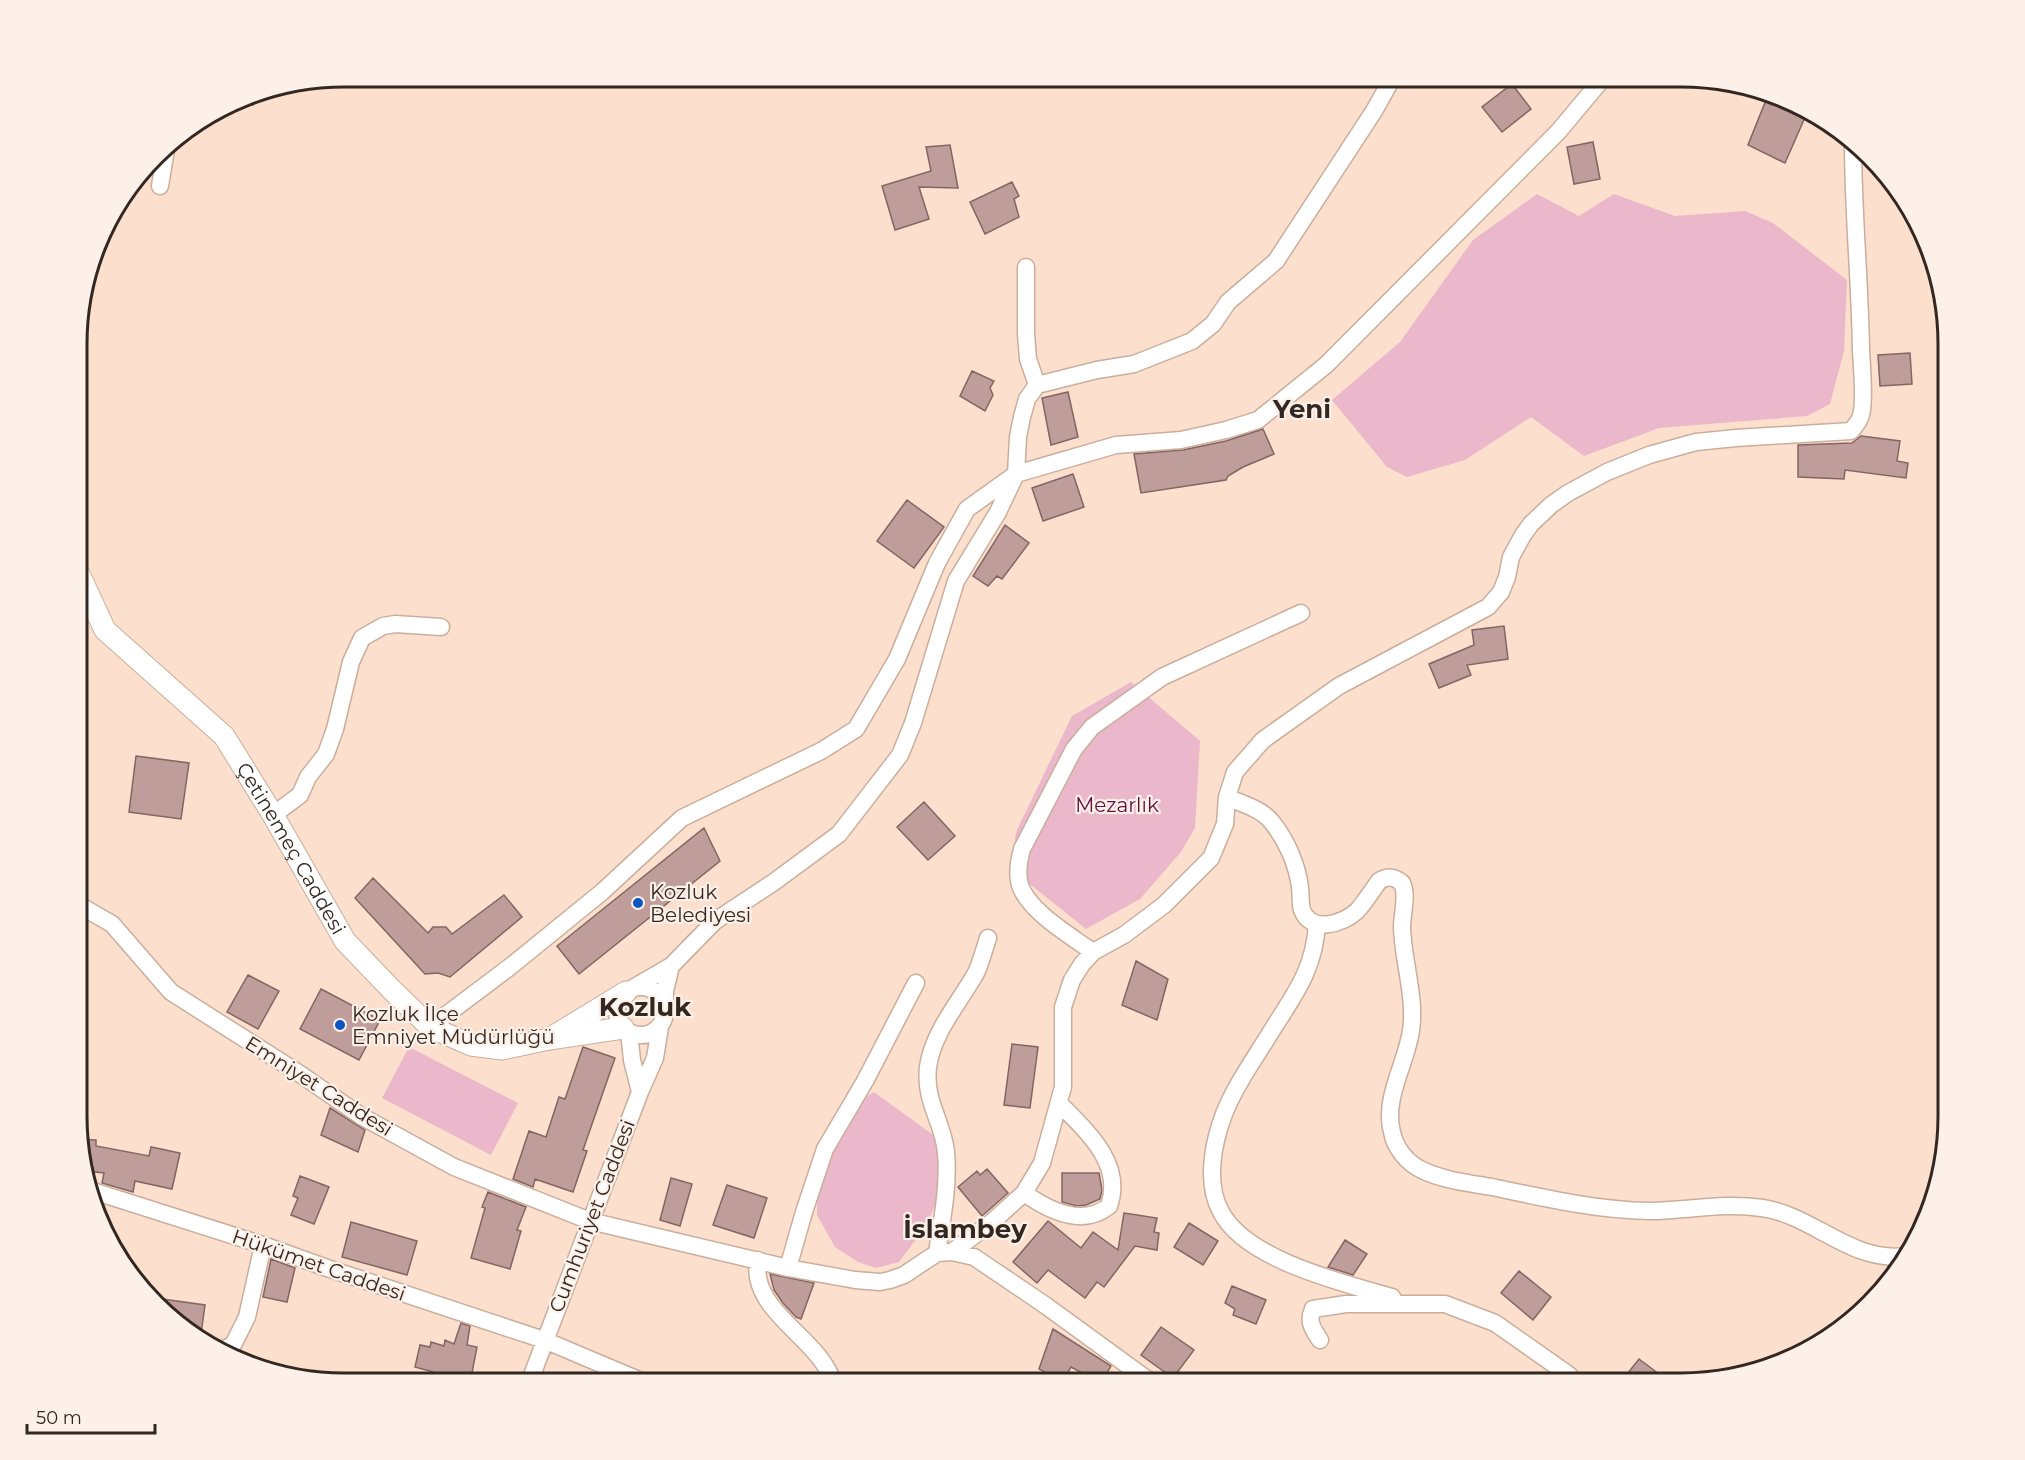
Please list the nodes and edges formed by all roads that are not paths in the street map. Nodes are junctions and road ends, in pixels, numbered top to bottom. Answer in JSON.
{"nodes":[{"id":1,"x":1387,"y":87,"type":"edge"},
{"id":2,"x":1595,"y":87,"type":"edge"},
{"id":3,"x":1853,"y":154,"type":"edge"},
{"id":4,"x":164,"y":161,"type":"edge"},
{"id":5,"x":160,"y":186,"type":"dead end"},
{"id":6,"x":1026,"y":267,"type":"dead end"},
{"id":7,"x":1037,"y":385,"type":"junction"},
{"id":8,"x":1016,"y":474,"type":"junction"},
{"id":9,"x":87,"y":591,"type":"edge"},
{"id":10,"x":1301,"y":613,"type":"dead end"},
{"id":11,"x":441,"y":627,"type":"dead end"},
{"id":12,"x":1227,"y":797,"type":"junction"},
{"id":13,"x":273,"y":815,"type":"junction"},
{"id":14,"x":87,"y":910,"type":"edge"},
{"id":15,"x":1317,"y":924,"type":"junction"},
{"id":16,"x":988,"y":938,"type":"dead end"},
{"id":17,"x":1093,"y":952,"type":"junction"},
{"id":18,"x":671,"y":966,"type":"junction"},
{"id":19,"x":916,"y":983,"type":"dead end"},
{"id":20,"x":630,"y":990,"type":"junction"},
{"id":21,"x":665,"y":1004,"type":"junction"},
{"id":22,"x":430,"y":1027,"type":"junction"},
{"id":23,"x":660,"y":1028,"type":"junction"},
{"id":24,"x":626,"y":1030,"type":"junction"},
{"id":25,"x":549,"y":1039,"type":"junction"},
{"id":26,"x":639,"y":1092,"type":"junction"},
{"id":27,"x":1059,"y":1103,"type":"junction"},
{"id":28,"x":1024,"y":1193,"type":"junction"},
{"id":29,"x":101,"y":1199,"type":"edge"},
{"id":30,"x":590,"y":1221,"type":"junction"},
{"id":31,"x":263,"y":1245,"type":"junction"},
{"id":32,"x":945,"y":1252,"type":"junction"},
{"id":33,"x":1896,"y":1257,"type":"edge"},
{"id":34,"x":758,"y":1260,"type":"junction"},
{"id":35,"x":788,"y":1268,"type":"junction"},
{"id":36,"x":1396,"y":1304,"type":"junction"},
{"id":37,"x":544,"y":1340,"type":"junction"},
{"id":38,"x":1320,"y":1340,"type":"dead end"},
{"id":39,"x":230,"y":1346,"type":"edge"},
{"id":40,"x":533,"y":1373,"type":"edge"},
{"id":41,"x":622,"y":1373,"type":"edge"},
{"id":42,"x":829,"y":1373,"type":"edge"},
{"id":43,"x":1138,"y":1373,"type":"edge"},
{"id":44,"x":1566,"y":1373,"type":"edge"}],
"edges":[{"from":1,"to":7,"type":"street"},
{"from":2,"to":8,"type":"street"},
{"from":3,"to":12,"type":"street"},
{"from":4,"to":5,"type":"street"},
{"from":6,"to":7,"type":"street"},
{"from":7,"to":8,"type":"street"},
{"from":8,"to":18,"type":"street"},
{"from":8,"to":22,"type":"street"},
{"from":9,"to":13,"type":"main road","name":"Çetinemeç Caddesi"},
{"from":10,"to":17,"type":"street"},
{"from":11,"to":13,"type":"street"},
{"from":12,"to":15,"type":"street"},
{"from":12,"to":17,"type":"street"},
{"from":13,"to":22,"type":"main road","name":"Çetinemeç Caddesi"},
{"from":14,"to":30,"type":"street","name":"Emniyet Caddesi"},
{"from":15,"to":33,"type":"street"},
{"from":15,"to":36,"type":"street"},
{"from":16,"to":32,"type":"street"},
{"from":17,"to":27,"type":"street","name":"Emniyet Caddesi"},
{"from":18,"to":20,"type":"street"},
{"from":18,"to":21,"type":"street"},
{"from":19,"to":35,"type":"street"},
{"from":20,"to":21,"type":"street"},
{"from":20,"to":24,"type":"street"},
{"from":20,"to":25,"type":"main road","name":"Çetinemeç Caddesi"},
{"from":21,"to":23,"type":"street"},
{"from":22,"to":25,"type":"main road","name":"Çetinemeç Caddesi"},
{"from":23,"to":24,"type":"street"},
{"from":23,"to":26,"type":"street","name":"Cumhuriyet Caddesi"},
{"from":24,"to":25,"type":"main road","name":"Çetinemeç Caddesi"},
{"from":24,"to":26,"type":"street"},
{"from":26,"to":30,"type":"street","name":"Cumhuriyet Caddesi"},
{"from":27,"to":28,"type":"street","name":"Emniyet Caddesi"},
{"from":27,"to":28,"type":"street"},
{"from":28,"to":32,"type":"street","name":"Emniyet Caddesi"},
{"from":29,"to":31,"type":"street","name":"Hükümet Caddesi"},
{"from":30,"to":34,"type":"street","name":"Emniyet Caddesi"},
{"from":30,"to":37,"type":"street","name":"Cumhuriyet Caddesi"},
{"from":31,"to":37,"type":"street","name":"Hükümet Caddesi"},
{"from":31,"to":39,"type":"street"},
{"from":32,"to":35,"type":"street","name":"Emniyet Caddesi"},
{"from":32,"to":43,"type":"street"},
{"from":34,"to":35,"type":"street","name":"Emniyet Caddesi"},
{"from":34,"to":42,"type":"street"},
{"from":36,"to":38,"type":"street"},
{"from":36,"to":44,"type":"street"},
{"from":37,"to":40,"type":"street","name":"Cumhuriyet Caddesi"},
{"from":37,"to":41,"type":"street","name":"Hükümet Caddesi"}]}
